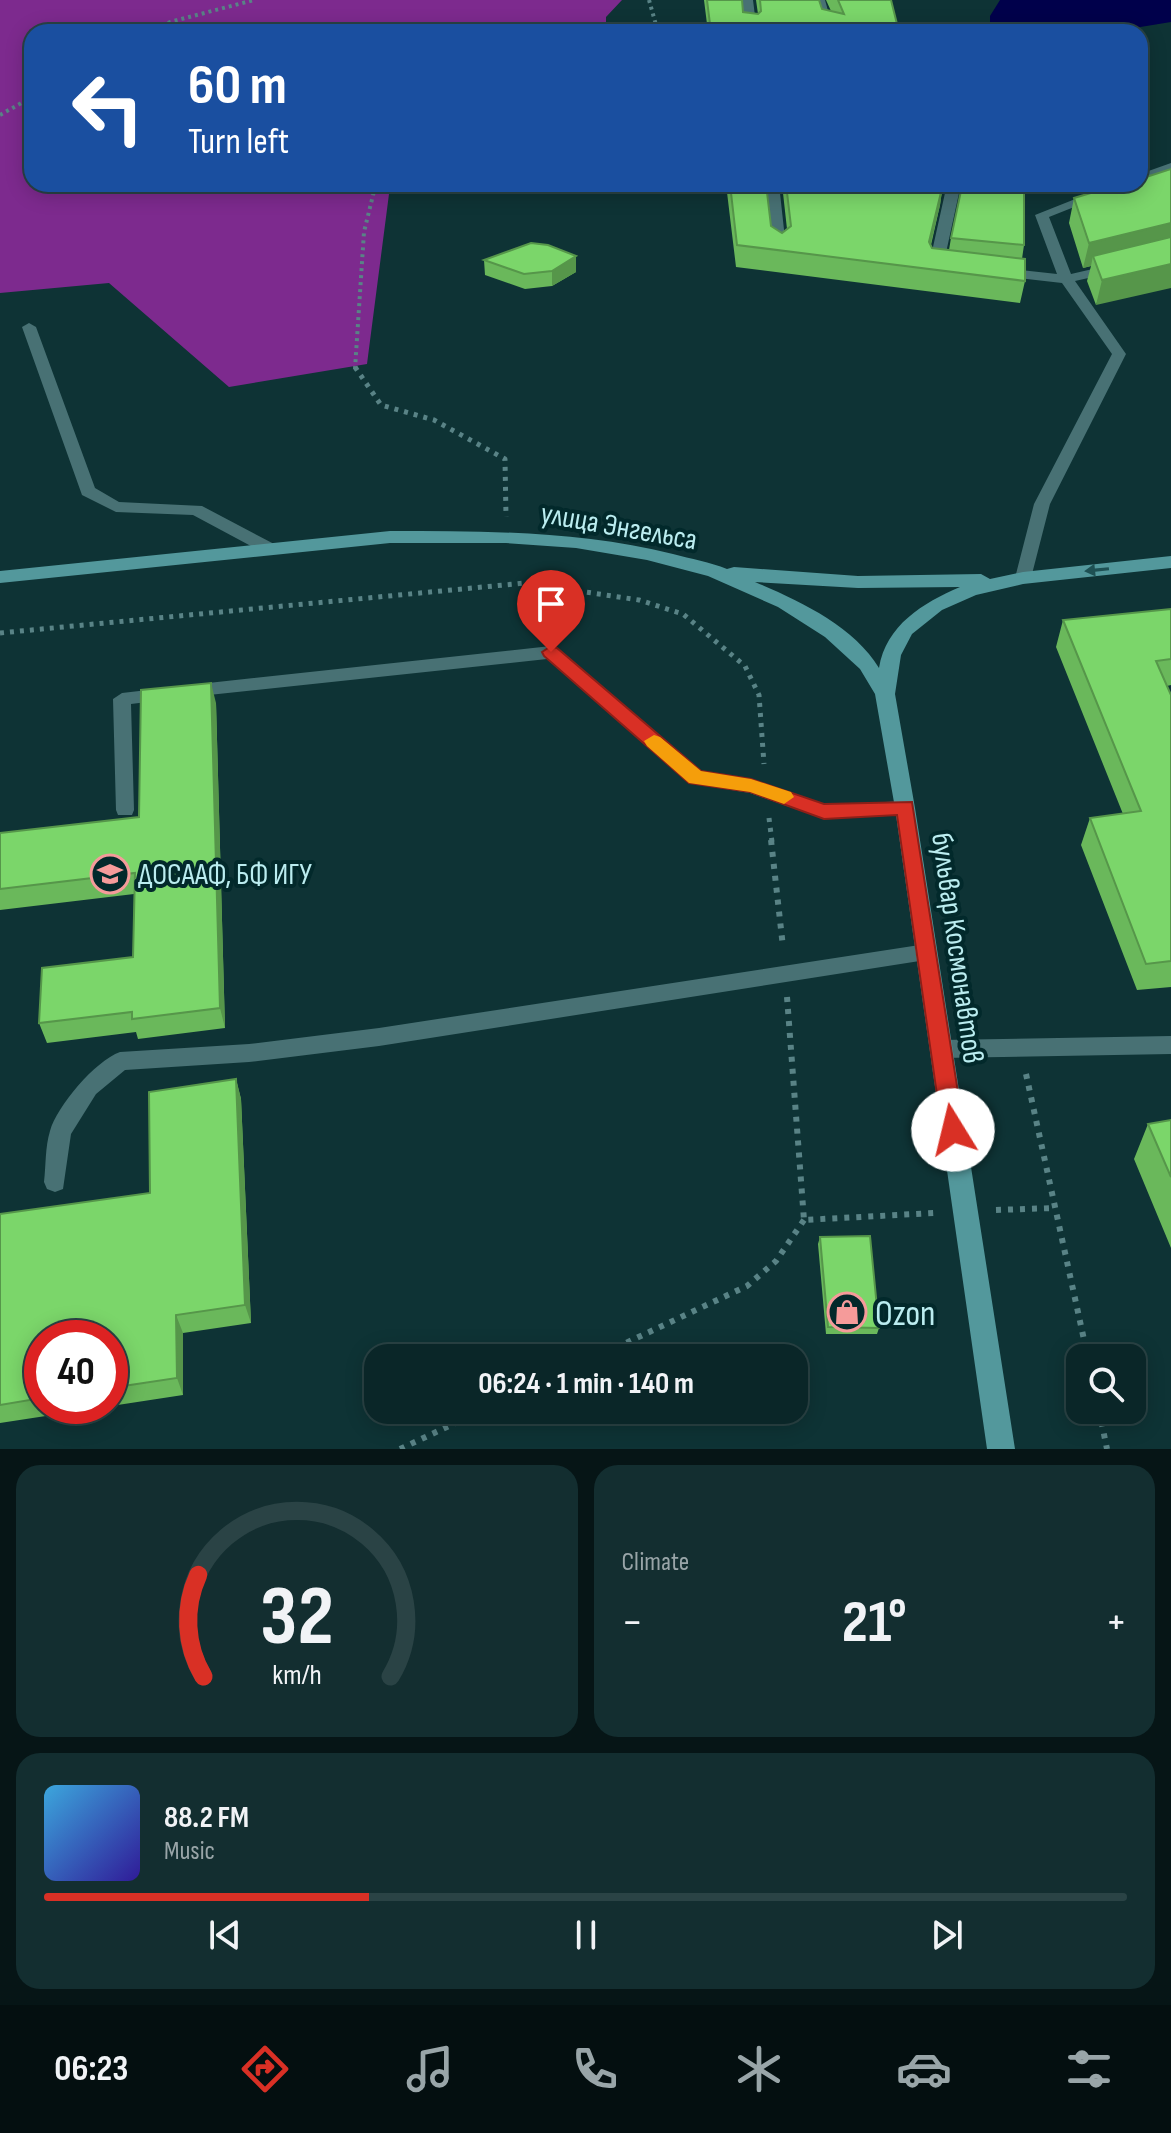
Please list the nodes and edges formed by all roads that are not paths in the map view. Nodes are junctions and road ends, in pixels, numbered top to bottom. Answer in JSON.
{"nodes":[{"id":1,"x":747,"y":0,"type":"edge"},
{"id":2,"x":819,"y":0,"type":"edge"},
{"id":3,"x":750,"y":24,"type":"edge"},
{"id":4,"x":826,"y":24,"type":"edge"},
{"id":5,"x":1171,"y":167,"type":"edge"},
{"id":6,"x":1148,"y":175,"type":"edge"},
{"id":7,"x":773,"y":192,"type":"edge"},
{"id":8,"x":954,"y":192,"type":"edge"},
{"id":9,"x":1100,"y":192,"type":"edge"},
{"id":10,"x":779,"y":248,"type":"edge"},
{"id":11,"x":1126,"y":265,"type":"edge"},
{"id":12,"x":1066,"y":279,"type":"junction"},
{"id":13,"x":29,"y":327,"type":"dead end"},
{"id":14,"x":270,"y":549,"type":"junction"},
{"id":15,"x":1171,"y":562,"type":"edge"},
{"id":16,"x":714,"y":571,"type":"junction"},
{"id":17,"x":0,"y":577,"type":"edge"},
{"id":18,"x":1023,"y":578,"type":"junction"},
{"id":19,"x":885,"y":694,"type":"junction"},
{"id":20,"x":905,"y":808,"type":"junction"},
{"id":21,"x":125,"y":810,"type":"dead end"},
{"id":22,"x":926,"y":952,"type":"junction"},
{"id":23,"x":1171,"y":1045,"type":"edge"},
{"id":24,"x":941,"y":1049,"type":"junction"},
{"id":25,"x":55,"y":1182,"type":"dead end"},
{"id":26,"x":1001,"y":1449,"type":"edge"}],
"edges":[{"from":1,"to":3,"type":"lane"},
{"from":2,"to":4,"type":"lane"},
{"from":5,"to":6,"type":"lane"},
{"from":7,"to":10,"type":"lane"},
{"from":8,"to":12,"type":"lane"},
{"from":9,"to":12,"type":"lane"},
{"from":11,"to":12,"type":"lane"},
{"from":12,"to":18,"type":"lane"},
{"from":13,"to":14,"type":"lane"},
{"from":14,"to":16,"type":"street","name":"улица Энгельса"},
{"from":14,"to":17,"type":"street","name":"улица Энгельса"},
{"from":15,"to":18,"type":"street","one_way":true},
{"from":16,"to":18,"type":"street"},
{"from":16,"to":19,"type":"street","name":"улица Энгельса"},
{"from":18,"to":19,"type":"street"},
{"from":19,"to":20,"type":"street","name":"бульвар Космонавтов"},
{"from":20,"to":21,"type":"lane"},
{"from":20,"to":22,"type":"street","name":"бульвар Космонавтов"},
{"from":22,"to":24,"type":"street","name":"бульвар Космонавтов"},
{"from":22,"to":25,"type":"lane"},
{"from":23,"to":24,"type":"lane"},
{"from":24,"to":26,"type":"street","name":"бульвар Космонавтов"}]}
